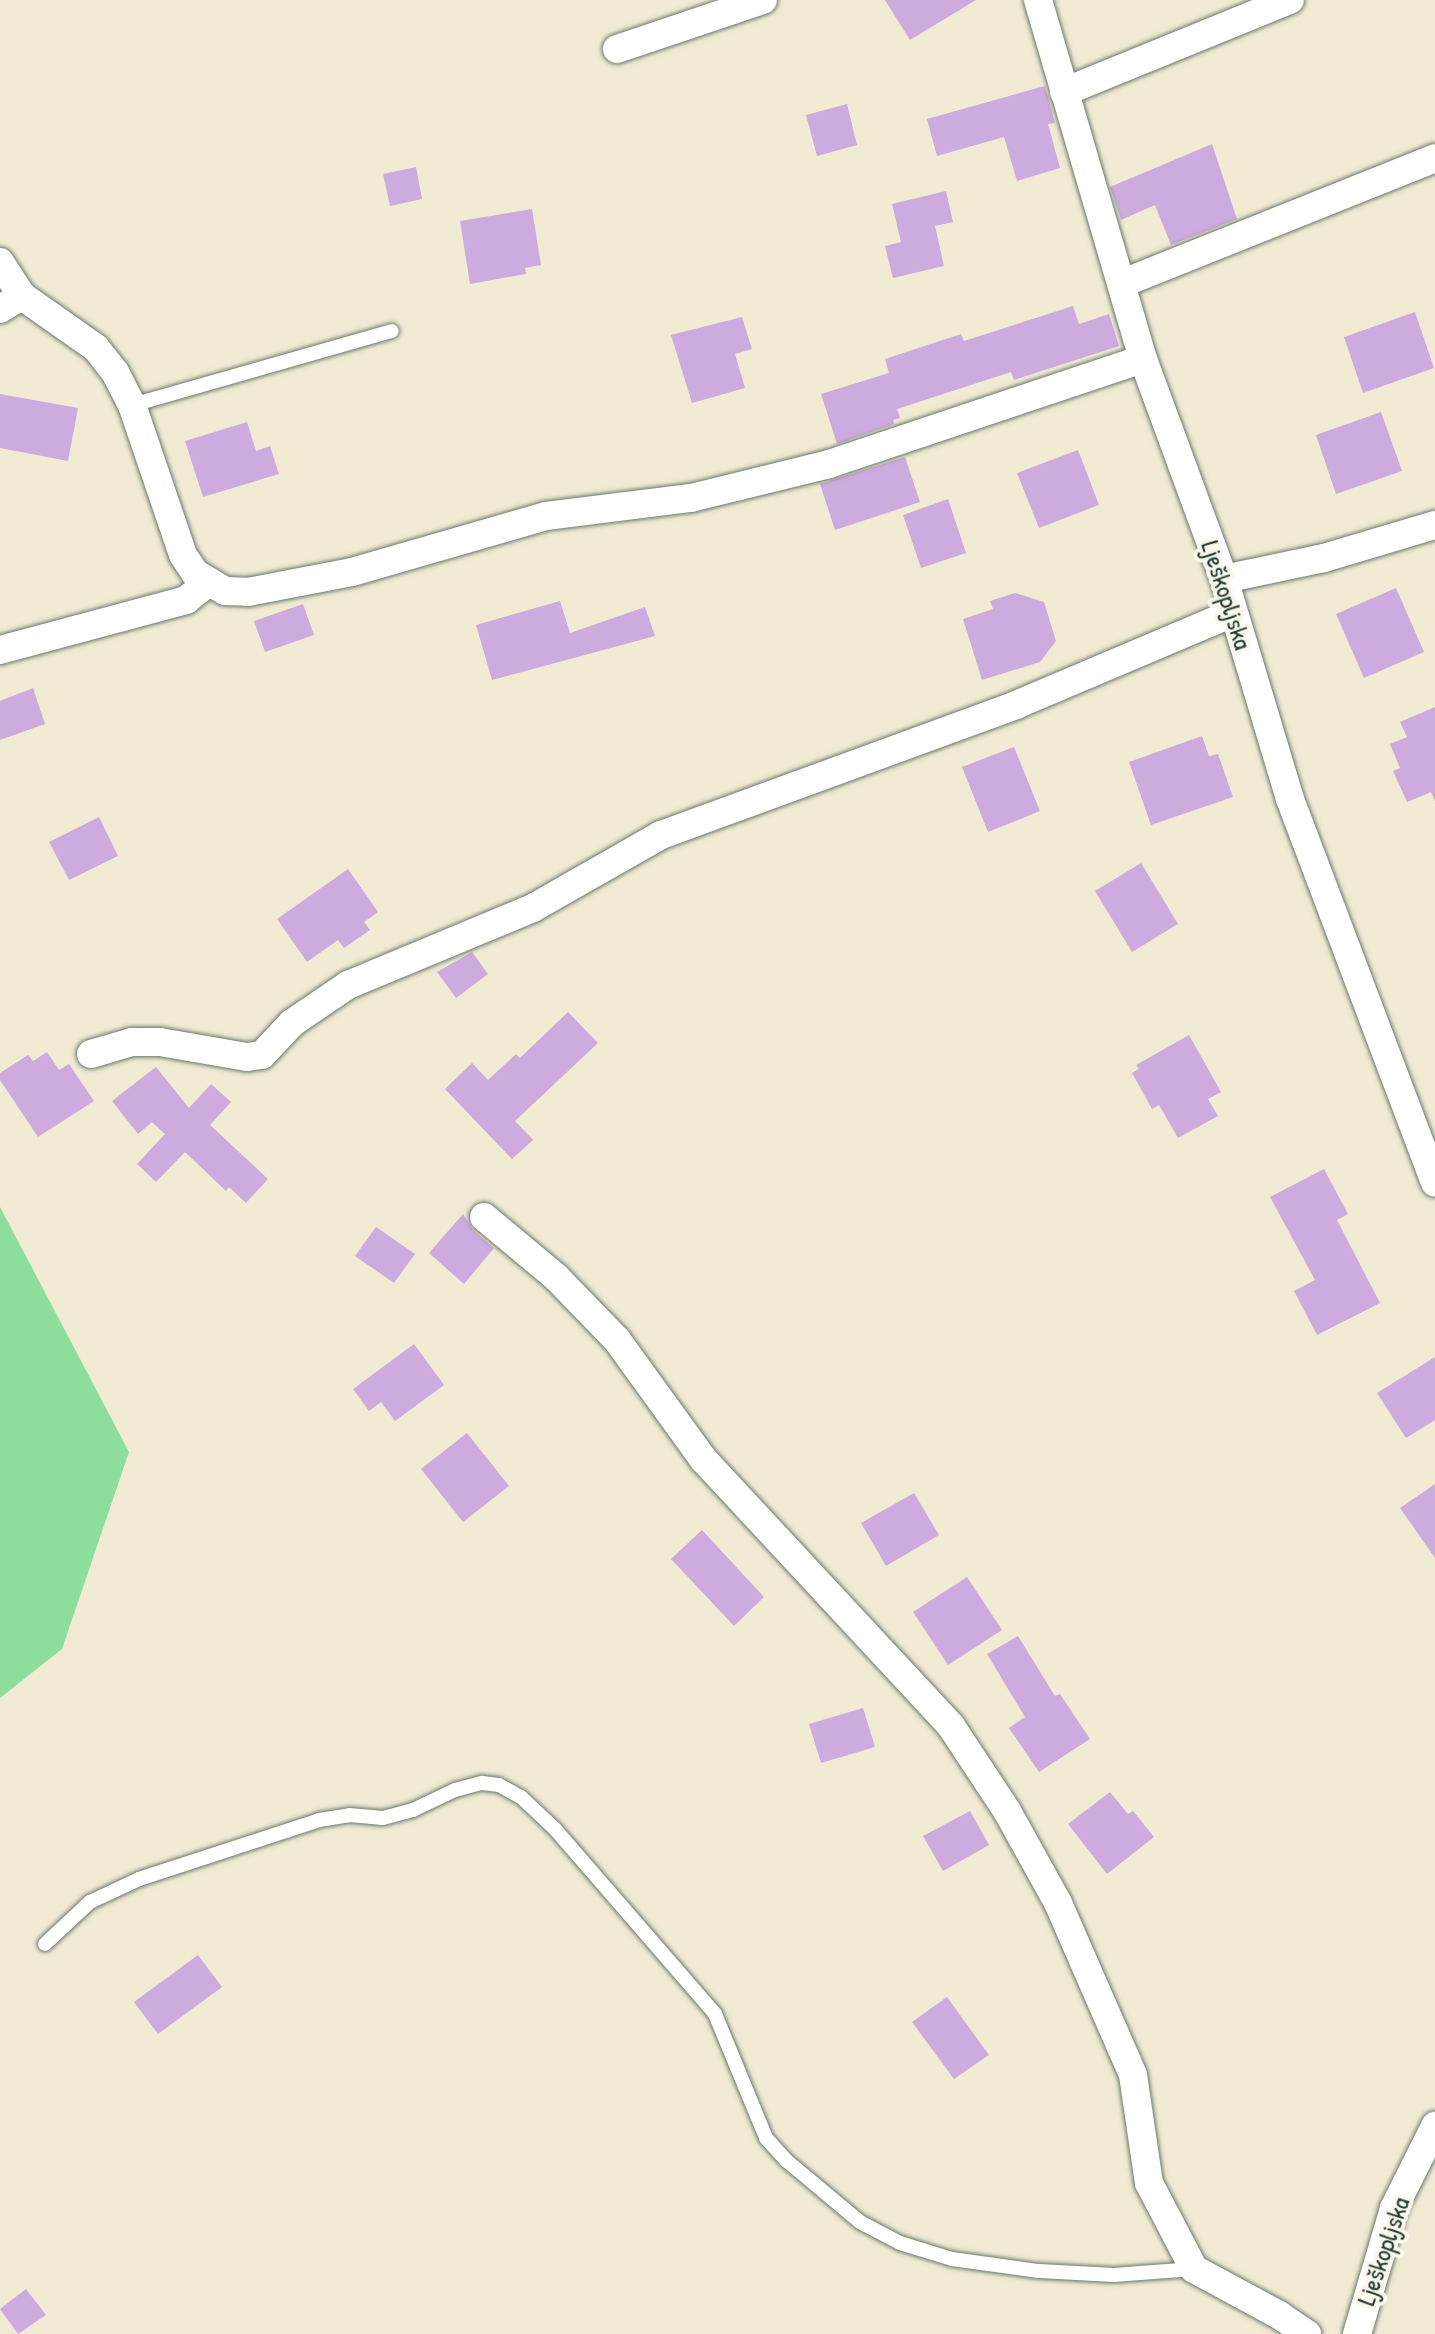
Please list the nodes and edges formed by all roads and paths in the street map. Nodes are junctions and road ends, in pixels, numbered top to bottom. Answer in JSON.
{"nodes":[{"id":1,"x":763,"y":0,"type":"edge"},
{"id":2,"x":1038,"y":0,"type":"edge"},
{"id":3,"x":1290,"y":0,"type":"edge"},
{"id":4,"x":617,"y":49,"type":"dead end"},
{"id":5,"x":1064,"y":92,"type":"junction"},
{"id":6,"x":1435,"y":158,"type":"edge"},
{"id":7,"x":0,"y":262,"type":"edge"},
{"id":8,"x":1123,"y":283,"type":"junction"},
{"id":9,"x":11,"y":303,"type":"edge"},
{"id":10,"x":392,"y":331,"type":"dead end"},
{"id":11,"x":1143,"y":359,"type":"junction"},
{"id":12,"x":132,"y":405,"type":"junction"},
{"id":13,"x":1435,"y":525,"type":"edge"},
{"id":14,"x":1224,"y":579,"type":"junction"},
{"id":15,"x":208,"y":583,"type":"junction"},
{"id":16,"x":1233,"y":613,"type":"junction"},
{"id":17,"x":0,"y":650,"type":"edge"},
{"id":18,"x":91,"y":1054,"type":"dead end"},
{"id":19,"x":1435,"y":1183,"type":"edge"},
{"id":20,"x":484,"y":1217,"type":"dead end"},
{"id":21,"x":45,"y":1944,"type":"dead end"},
{"id":22,"x":1435,"y":2126,"type":"edge"},
{"id":23,"x":1194,"y":2269,"type":"junction"},
{"id":24,"x":1307,"y":2334,"type":"edge"},
{"id":25,"x":1357,"y":2334,"type":"edge"}],
"edges":[{"from":1,"to":4,"type":"street"},
{"from":2,"to":5,"type":"street","name":"Lješkopljska"},
{"from":3,"to":5,"type":"street"},
{"from":5,"to":8,"type":"street","name":"Lješkopljska"},
{"from":6,"to":8,"type":"street"},
{"from":7,"to":9,"type":"street"},
{"from":8,"to":11,"type":"street","name":"Lješkopljska"},
{"from":9,"to":12,"type":"street"},
{"from":10,"to":12,"type":"lane"},
{"from":11,"to":14,"type":"street","name":"Lješkopljska"},
{"from":11,"to":15,"type":"street"},
{"from":12,"to":15,"type":"street"},
{"from":13,"to":14,"type":"street"},
{"from":14,"to":16,"type":"street","name":"Lješkopljska"},
{"from":15,"to":17,"type":"street"},
{"from":16,"to":18,"type":"street"},
{"from":16,"to":19,"type":"street","name":"Lješkopljska"},
{"from":20,"to":23,"type":"street"},
{"from":21,"to":23,"type":"lane"},
{"from":22,"to":25,"type":"street","name":"Lješkopljska"},
{"from":23,"to":24,"type":"street"}]}
